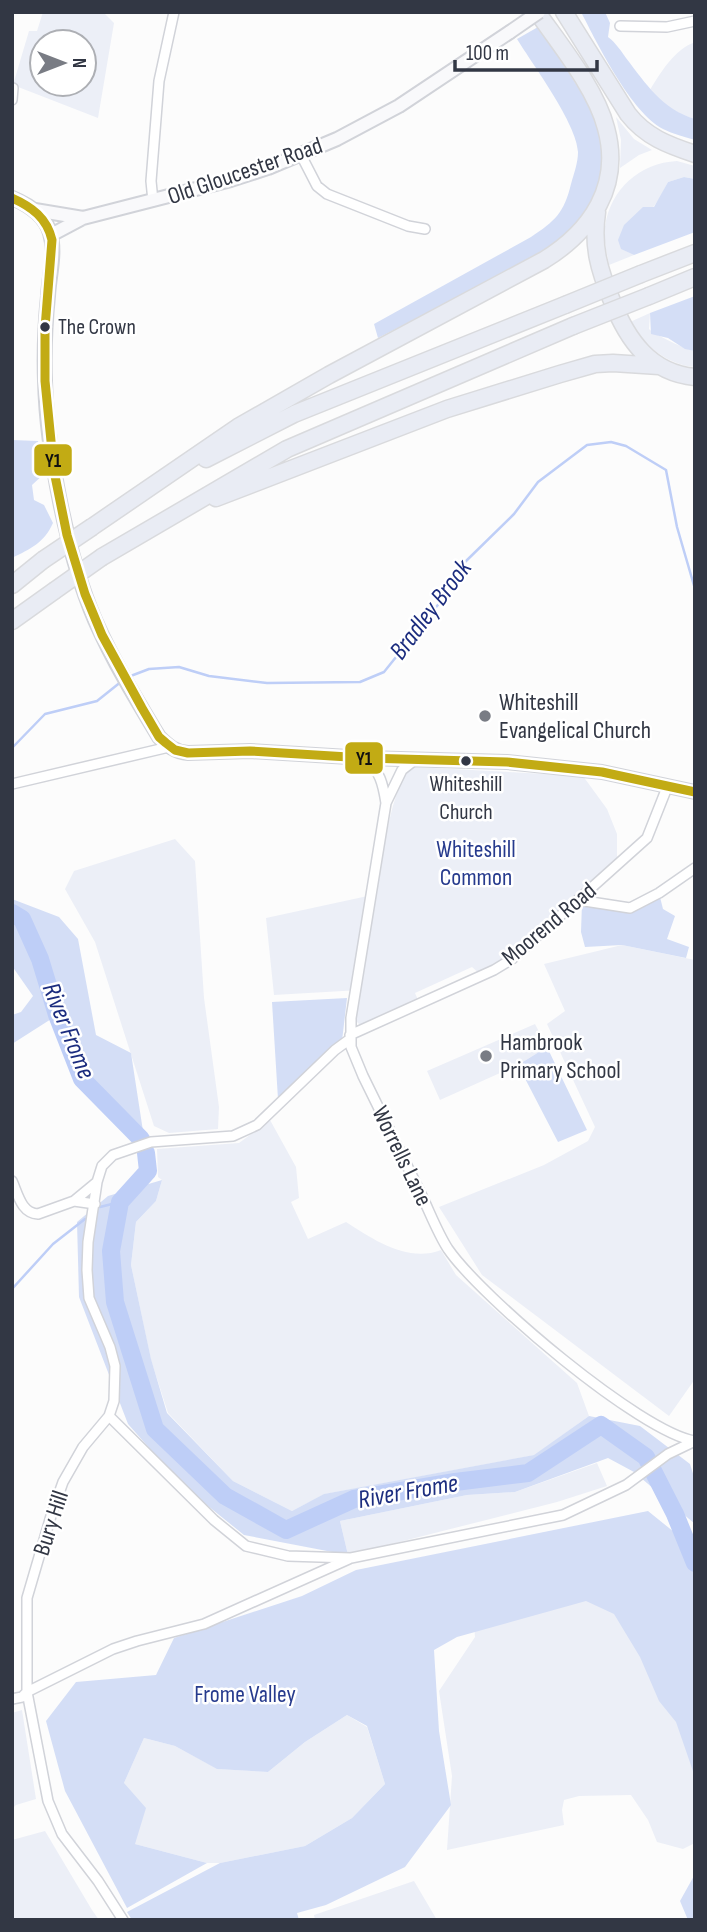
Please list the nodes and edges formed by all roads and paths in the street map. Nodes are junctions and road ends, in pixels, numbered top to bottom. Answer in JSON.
{"nodes":[{"id":1,"x":174,"y":12,"type":"edge"},
{"id":2,"x":538,"y":12,"type":"edge"},
{"id":3,"x":564,"y":12,"type":"edge"},
{"id":4,"x":695,"y":21,"type":"edge"},
{"id":5,"x":620,"y":26,"type":"dead end"},
{"id":6,"x":13,"y":88,"type":"edge"},
{"id":7,"x":12,"y":100,"type":"edge"},
{"id":8,"x":695,"y":154,"type":"edge"},
{"id":9,"x":301,"y":155,"type":"junction"},
{"id":10,"x":12,"y":198,"type":"edge"},
{"id":11,"x":153,"y":201,"type":"junction"},
{"id":12,"x":598,"y":206,"type":"junction"},
{"id":13,"x":35,"y":210,"type":"junction"},
{"id":14,"x":83,"y":218,"type":"junction"},
{"id":15,"x":425,"y":229,"type":"dead end"},
{"id":16,"x":51,"y":235,"type":"junction"},
{"id":17,"x":695,"y":253,"type":"edge"},
{"id":18,"x":695,"y":277,"type":"edge"},
{"id":19,"x":659,"y":366,"type":"junction"},
{"id":20,"x":695,"y":377,"type":"edge"},
{"id":21,"x":157,"y":483,"type":"junction"},
{"id":22,"x":172,"y":514,"type":"junction"},
{"id":23,"x":12,"y":585,"type":"edge"},
{"id":24,"x":12,"y":621,"type":"edge"},
{"id":25,"x":169,"y":747,"type":"junction"},
{"id":26,"x":365,"y":758,"type":"junction"},
{"id":27,"x":416,"y":759,"type":"junction"},
{"id":28,"x":12,"y":784,"type":"edge"},
{"id":29,"x":668,"y":785,"type":"junction"},
{"id":30,"x":695,"y":792,"type":"edge"},
{"id":31,"x":386,"y":803,"type":"junction"},
{"id":32,"x":695,"y":868,"type":"edge"},
{"id":33,"x":578,"y":900,"type":"junction"},
{"id":34,"x":350,"y":1037,"type":"junction"},
{"id":35,"x":12,"y":1181,"type":"edge"},
{"id":36,"x":97,"y":1182,"type":"junction"},
{"id":37,"x":74,"y":1201,"type":"junction"},
{"id":38,"x":95,"y":1204,"type":"junction"},
{"id":39,"x":109,"y":1416,"type":"junction"},
{"id":40,"x":695,"y":1441,"type":"edge"},
{"id":41,"x":351,"y":1558,"type":"junction"},
{"id":42,"x":27,"y":1692,"type":"junction"},
{"id":43,"x":12,"y":1699,"type":"edge"},
{"id":44,"x":123,"y":1920,"type":"edge"}],
"edges":[{"from":1,"to":11,"type":"street"},
{"from":2,"to":9,"type":"main road","name":"Old Gloucester Road","bridge":true},
{"from":2,"to":12,"type":"highway"},
{"from":3,"to":8,"type":"highway"},
{"from":4,"to":5,"type":"street"},
{"from":6,"to":7,"type":"street"},
{"from":9,"to":11,"type":"main road","name":"Old Gloucester Road"},
{"from":9,"to":15,"type":"street"},
{"from":10,"to":13,"type":"main road"},
{"from":11,"to":14,"type":"main road","name":"Old Gloucester Road"},
{"from":12,"to":19,"type":"highway"},
{"from":12,"to":21,"type":"highway"},
{"from":13,"to":14,"type":"main road","name":"Old Gloucester Road"},
{"from":13,"to":16,"type":"main road"},
{"from":14,"to":16,"type":"main road","name":"Old Gloucester Road"},
{"from":16,"to":25,"type":"main road"},
{"from":17,"to":21,"type":"highway","bridge":true},
{"from":18,"to":22,"type":"highway","bridge":true},
{"from":19,"to":20,"type":"highway"},
{"from":19,"to":22,"type":"highway"},
{"from":21,"to":23,"type":"highway","bridge":true},
{"from":22,"to":24,"type":"highway","bridge":true},
{"from":25,"to":26,"type":"main road"},
{"from":25,"to":28,"type":"street"},
{"from":26,"to":27,"type":"main road"},
{"from":26,"to":31,"type":"street","name":"Worrells Lane"},
{"from":27,"to":29,"type":"main road"},
{"from":27,"to":31,"type":"street"},
{"from":29,"to":30,"type":"main road"},
{"from":29,"to":33,"type":"street","name":"Moorend Road"},
{"from":31,"to":34,"type":"street","name":"Worrells Lane"},
{"from":32,"to":33,"type":"street"},
{"from":33,"to":34,"type":"street","name":"Moorend Road"},
{"from":34,"to":36,"type":"street","name":"Moorend Road"},
{"from":34,"to":40,"type":"street","name":"Worrells Lane"},
{"from":35,"to":37,"type":"street"},
{"from":36,"to":37,"type":"street"},
{"from":36,"to":38,"type":"street","name":"Moorend Road"},
{"from":37,"to":38,"type":"street"},
{"from":38,"to":39,"type":"street"},
{"from":39,"to":41,"type":"street"},
{"from":39,"to":42,"type":"street","name":"Bury Hill"},
{"from":40,"to":41,"type":"street"},
{"from":41,"to":42,"type":"street"},
{"from":42,"to":43,"type":"street"},
{"from":42,"to":44,"type":"street","name":"Bury Hill"}]}
